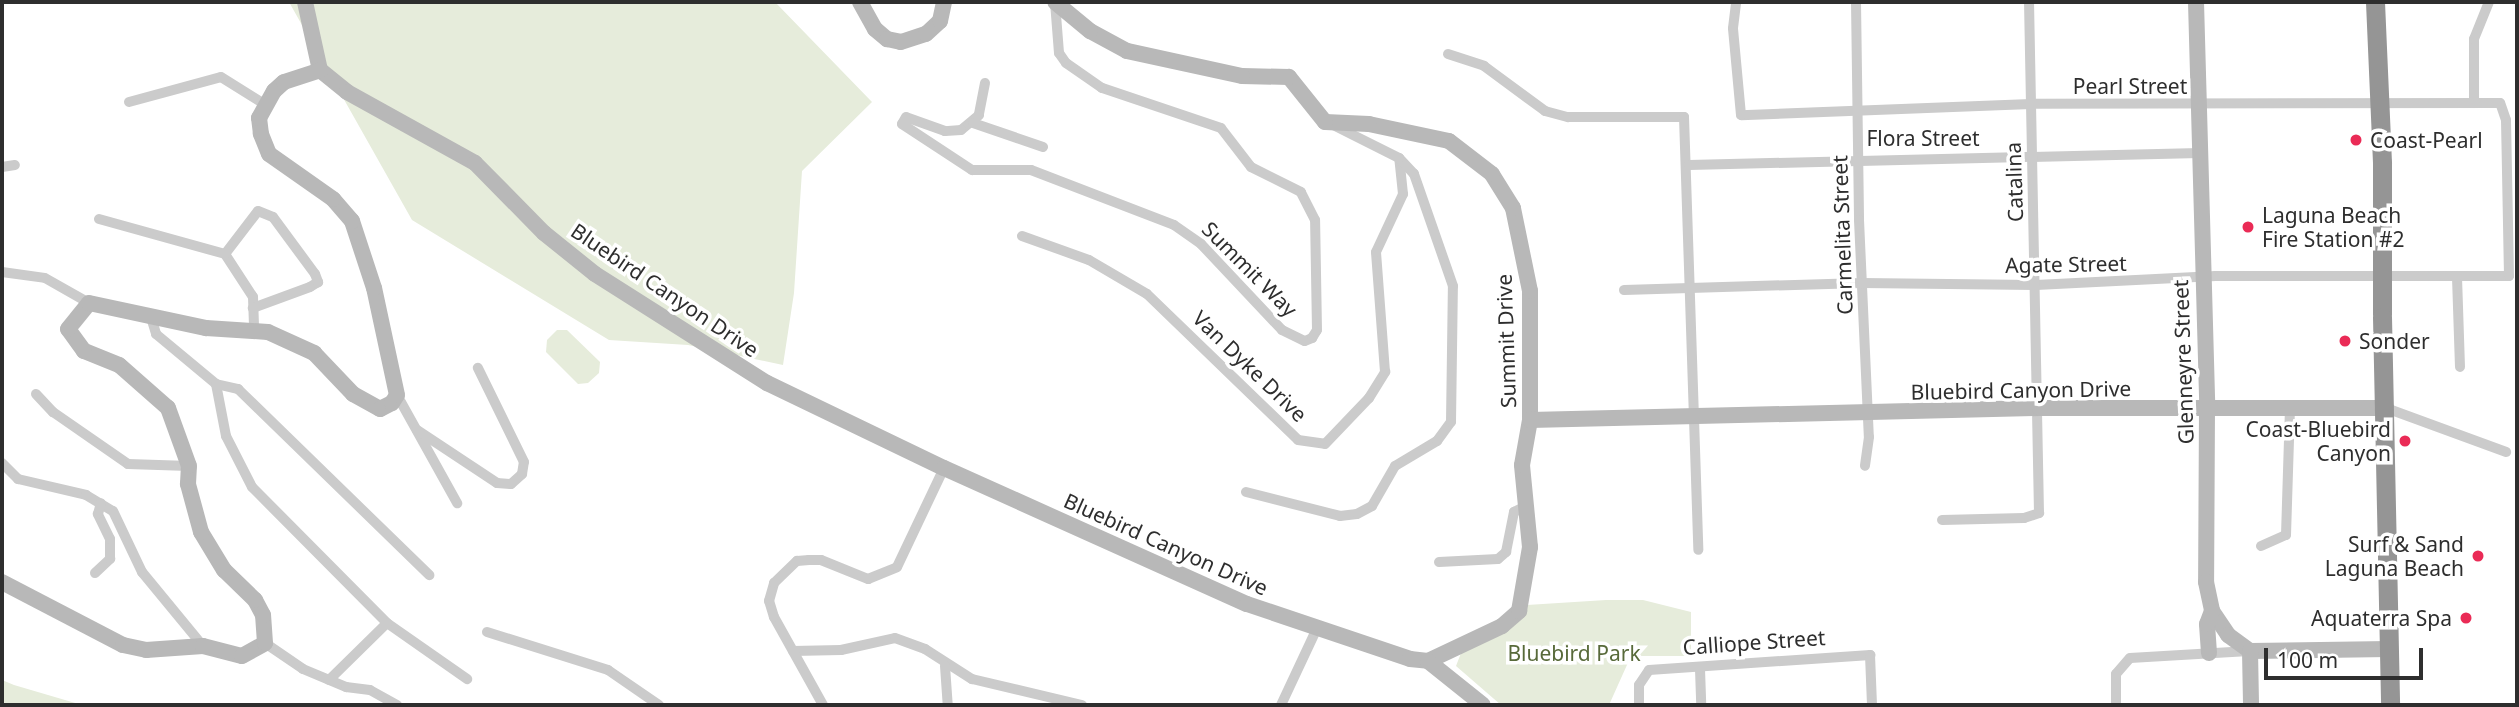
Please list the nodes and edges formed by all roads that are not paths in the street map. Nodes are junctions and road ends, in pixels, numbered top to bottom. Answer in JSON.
{"nodes":[{"id":1,"x":305,"y":2,"type":"edge"},
{"id":2,"x":860,"y":2,"type":"edge"},
{"id":3,"x":944,"y":2,"type":"edge"},
{"id":4,"x":1055,"y":2,"type":"edge"},
{"id":5,"x":1736,"y":2,"type":"edge"},
{"id":6,"x":1856,"y":2,"type":"edge"},
{"id":7,"x":2029,"y":2,"type":"edge"},
{"id":8,"x":2196,"y":2,"type":"edge"},
{"id":9,"x":2375,"y":2,"type":"edge"},
{"id":10,"x":2489,"y":2,"type":"edge"},
{"id":11,"x":1448,"y":54,"type":"dead end"},
{"id":12,"x":320,"y":70,"type":"junction"},
{"id":13,"x":985,"y":83,"type":"dead end"},
{"id":14,"x":2474,"y":100,"type":"junction"},
{"id":15,"x":2378,"y":101,"type":"junction"},
{"id":16,"x":129,"y":102,"type":"dead end"},
{"id":17,"x":264,"y":104,"type":"junction"},
{"id":18,"x":2031,"y":104,"type":"junction"},
{"id":19,"x":2198,"y":105,"type":"junction"},
{"id":20,"x":1857,"y":110,"type":"junction"},
{"id":21,"x":973,"y":122,"type":"junction"},
{"id":22,"x":1334,"y":125,"type":"junction"},
{"id":23,"x":1043,"y":147,"type":"dead end"},
{"id":24,"x":2200,"y":153,"type":"junction"},
{"id":25,"x":2032,"y":156,"type":"junction"},
{"id":26,"x":1399,"y":158,"type":"junction"},
{"id":27,"x":1858,"y":158,"type":"junction"},
{"id":28,"x":15,"y":165,"type":"dead end"},
{"id":29,"x":1689,"y":165,"type":"junction"},
{"id":30,"x":2,"y":167,"type":"edge"},
{"id":31,"x":99,"y":219,"type":"dead end"},
{"id":32,"x":1022,"y":236,"type":"dead end"},
{"id":33,"x":225,"y":254,"type":"junction"},
{"id":34,"x":2,"y":272,"type":"edge"},
{"id":35,"x":2381,"y":275,"type":"junction"},
{"id":36,"x":2509,"y":276,"type":"joint"},
{"id":37,"x":2457,"y":277,"type":"junction"},
{"id":38,"x":2202,"y":278,"type":"junction"},
{"id":39,"x":1862,"y":283,"type":"junction"},
{"id":40,"x":2036,"y":285,"type":"junction"},
{"id":41,"x":1692,"y":288,"type":"junction"},
{"id":42,"x":1624,"y":290,"type":"dead end"},
{"id":43,"x":89,"y":303,"type":"junction"},
{"id":44,"x":253,"y":308,"type":"junction"},
{"id":45,"x":150,"y":314,"type":"junction"},
{"id":46,"x":254,"y":331,"type":"junction"},
{"id":47,"x":2460,"y":367,"type":"dead end"},
{"id":48,"x":478,"y":368,"type":"dead end"},
{"id":49,"x":216,"y":384,"type":"junction"},
{"id":50,"x":36,"y":394,"type":"dead end"},
{"id":51,"x":397,"y":395,"type":"junction"},
{"id":52,"x":2040,"y":408,"type":"junction"},
{"id":53,"x":2207,"y":408,"type":"junction"},
{"id":54,"x":2290,"y":408,"type":"junction"},
{"id":55,"x":2386,"y":408,"type":"junction"},
{"id":56,"x":1869,"y":414,"type":"junction"},
{"id":57,"x":1696,"y":417,"type":"junction"},
{"id":58,"x":1530,"y":421,"type":"junction"},
{"id":59,"x":417,"y":430,"type":"junction"},
{"id":60,"x":2506,"y":452,"type":"dead end"},
{"id":61,"x":2,"y":463,"type":"edge"},
{"id":62,"x":189,"y":466,"type":"junction"},
{"id":63,"x":1865,"y":466,"type":"dead end"},
{"id":64,"x":944,"y":468,"type":"junction"},
{"id":65,"x":1246,"y":492,"type":"dead end"},
{"id":66,"x":101,"y":503,"type":"junction"},
{"id":67,"x":457,"y":503,"type":"dead end"},
{"id":68,"x":1526,"y":506,"type":"junction"},
{"id":69,"x":1942,"y":520,"type":"dead end"},
{"id":70,"x":2261,"y":546,"type":"dead end"},
{"id":71,"x":1698,"y":550,"type":"dead end"},
{"id":72,"x":1439,"y":562,"type":"dead end"},
{"id":73,"x":95,"y":573,"type":"dead end"},
{"id":74,"x":429,"y":575,"type":"dead end"},
{"id":75,"x":2,"y":582,"type":"edge"},
{"id":76,"x":2212,"y":611,"type":"junction"},
{"id":77,"x":387,"y":623,"type":"junction"},
{"id":78,"x":1317,"y":628,"type":"junction"},
{"id":79,"x":487,"y":632,"type":"dead end"},
{"id":80,"x":265,"y":643,"type":"junction"},
{"id":81,"x":203,"y":646,"type":"junction"},
{"id":82,"x":2389,"y":649,"type":"junction"},
{"id":83,"x":793,"y":651,"type":"junction"},
{"id":84,"x":2250,"y":651,"type":"junction"},
{"id":85,"x":2209,"y":653,"type":"junction"},
{"id":86,"x":1428,"y":662,"type":"junction"},
{"id":87,"x":945,"y":666,"type":"junction"},
{"id":88,"x":1700,"y":669,"type":"junction"},
{"id":89,"x":467,"y":679,"type":"dead end"},
{"id":90,"x":330,"y":680,"type":"junction"},
{"id":91,"x":397,"y":705,"type":"edge"},
{"id":92,"x":659,"y":705,"type":"edge"},
{"id":93,"x":823,"y":705,"type":"edge"},
{"id":94,"x":948,"y":705,"type":"edge"},
{"id":95,"x":1083,"y":705,"type":"edge"},
{"id":96,"x":1281,"y":705,"type":"edge"},
{"id":97,"x":1483,"y":705,"type":"edge"},
{"id":98,"x":1639,"y":705,"type":"edge"},
{"id":99,"x":1701,"y":705,"type":"edge"},
{"id":100,"x":1872,"y":705,"type":"edge"},
{"id":101,"x":2116,"y":705,"type":"edge"},
{"id":102,"x":2251,"y":705,"type":"edge"},
{"id":103,"x":2390,"y":705,"type":"edge"}],
"edges":[{"from":1,"to":12,"type":"street"},
{"from":2,"to":3,"type":"street"},
{"from":4,"to":21,"type":"street","name":"Summit Way"},
{"from":4,"to":22,"type":"street"},
{"from":5,"to":20,"type":"street","name":"Pearl Street"},
{"from":6,"to":20,"type":"street","name":"Carmelita Street"},
{"from":7,"to":18,"type":"street","name":"Catalina"},
{"from":8,"to":19,"type":"street","name":"Glenneyre Street"},
{"from":9,"to":15,"type":"highway"},
{"from":10,"to":14,"type":"street"},
{"from":11,"to":29,"type":"street"},
{"from":12,"to":17,"type":"street"},
{"from":12,"to":64,"type":"street","name":"Bluebird Canyon Drive"},
{"from":13,"to":21,"type":"street"},
{"from":14,"to":15,"type":"street","name":"Pearl Street"},
{"from":14,"to":36,"type":"street","name":"Pearl Street"},
{"from":15,"to":19,"type":"street","name":"Pearl Street"},
{"from":15,"to":35,"type":"highway"},
{"from":16,"to":17,"type":"street"},
{"from":17,"to":51,"type":"street"},
{"from":18,"to":19,"type":"street","name":"Pearl Street"},
{"from":18,"to":20,"type":"street","name":"Pearl Street"},
{"from":18,"to":25,"type":"street","name":"Catalina"},
{"from":19,"to":24,"type":"street","name":"Glenneyre Street"},
{"from":20,"to":27,"type":"street","name":"Carmelita Street"},
{"from":21,"to":23,"type":"street"},
{"from":22,"to":26,"type":"street"},
{"from":22,"to":58,"type":"street","name":"Summit Drive"},
{"from":24,"to":25,"type":"street","name":"Flora Street"},
{"from":24,"to":38,"type":"street","name":"Glenneyre Street"},
{"from":25,"to":27,"type":"street","name":"Flora Street"},
{"from":25,"to":40,"type":"street","name":"Catalina"},
{"from":26,"to":32,"type":"street","name":"Van Dyke Drive"},
{"from":26,"to":65,"type":"street"},
{"from":27,"to":29,"type":"street","name":"Flora Street"},
{"from":27,"to":39,"type":"street","name":"Carmelita Street"},
{"from":28,"to":30,"type":"street"},
{"from":29,"to":41,"type":"street"},
{"from":31,"to":33,"type":"street"},
{"from":33,"to":44,"type":"street"},
{"from":33,"to":44,"type":"street"},
{"from":34,"to":43,"type":"street"},
{"from":35,"to":37,"type":"street","name":"Agate Street"},
{"from":35,"to":38,"type":"street","name":"Agate Street"},
{"from":35,"to":55,"type":"highway"},
{"from":36,"to":37,"type":"street","name":"Agate Street"},
{"from":37,"to":47,"type":"street"},
{"from":38,"to":40,"type":"street","name":"Agate Street"},
{"from":38,"to":53,"type":"street","name":"Glenneyre Street"},
{"from":39,"to":40,"type":"street","name":"Agate Street"},
{"from":39,"to":41,"type":"street","name":"Agate Street"},
{"from":39,"to":56,"type":"street","name":"Carmelita Street"},
{"from":40,"to":52,"type":"street","name":"Catalina"},
{"from":41,"to":42,"type":"street","name":"Agate Street"},
{"from":41,"to":57,"type":"street"},
{"from":43,"to":45,"type":"street"},
{"from":43,"to":62,"type":"street"},
{"from":44,"to":46,"type":"street"},
{"from":45,"to":46,"type":"street"},
{"from":45,"to":49,"type":"street"},
{"from":46,"to":51,"type":"street"},
{"from":48,"to":59,"type":"street"},
{"from":49,"to":74,"type":"street"},
{"from":49,"to":77,"type":"street"},
{"from":50,"to":62,"type":"street"},
{"from":51,"to":59,"type":"street"},
{"from":52,"to":53,"type":"street","name":"Bluebird Canyon Drive"},
{"from":52,"to":56,"type":"street","name":"Bluebird Canyon Drive"},
{"from":52,"to":69,"type":"street","name":"Catalina"},
{"from":53,"to":54,"type":"street","name":"Bluebird Canyon Drive"},
{"from":53,"to":76,"type":"street","name":"Glenneyre Street"},
{"from":54,"to":55,"type":"street","name":"Bluebird Canyon Drive"},
{"from":54,"to":70,"type":"street"},
{"from":55,"to":60,"type":"street","name":"Bluebird Canyon Drive"},
{"from":55,"to":82,"type":"highway"},
{"from":56,"to":57,"type":"street","name":"Bluebird Canyon Drive"},
{"from":56,"to":63,"type":"street","name":"Carmelita Street"},
{"from":57,"to":58,"type":"street","name":"Bluebird Canyon Drive"},
{"from":57,"to":71,"type":"street"},
{"from":58,"to":68,"type":"street","name":"Summit Drive"},
{"from":59,"to":67,"type":"street"},
{"from":61,"to":66,"type":"street"},
{"from":62,"to":80,"type":"street"},
{"from":64,"to":78,"type":"street","name":"Bluebird Canyon Drive"},
{"from":64,"to":83,"type":"street"},
{"from":66,"to":73,"type":"street"},
{"from":66,"to":81,"type":"street"},
{"from":68,"to":72,"type":"street"},
{"from":68,"to":86,"type":"street","name":"Summit Drive"},
{"from":75,"to":81,"type":"street"},
{"from":76,"to":84,"type":"street","name":"Glenneyre Street"},
{"from":76,"to":85,"type":"street"},
{"from":77,"to":89,"type":"street"},
{"from":77,"to":90,"type":"street"},
{"from":78,"to":86,"type":"street","name":"Bluebird Canyon Drive"},
{"from":78,"to":96,"type":"street"},
{"from":79,"to":92,"type":"street"},
{"from":80,"to":81,"type":"street"},
{"from":80,"to":90,"type":"street"},
{"from":82,"to":84,"type":"street"},
{"from":82,"to":103,"type":"highway"},
{"from":83,"to":87,"type":"street"},
{"from":83,"to":93,"type":"street"},
{"from":84,"to":85,"type":"street"},
{"from":84,"to":102,"type":"street"},
{"from":85,"to":101,"type":"street"},
{"from":86,"to":97,"type":"street"},
{"from":87,"to":94,"type":"street"},
{"from":87,"to":95,"type":"street"},
{"from":88,"to":98,"type":"street","name":"Calliope Street"},
{"from":88,"to":99,"type":"street"},
{"from":88,"to":100,"type":"street","name":"Calliope Street"},
{"from":90,"to":91,"type":"street"}]}
